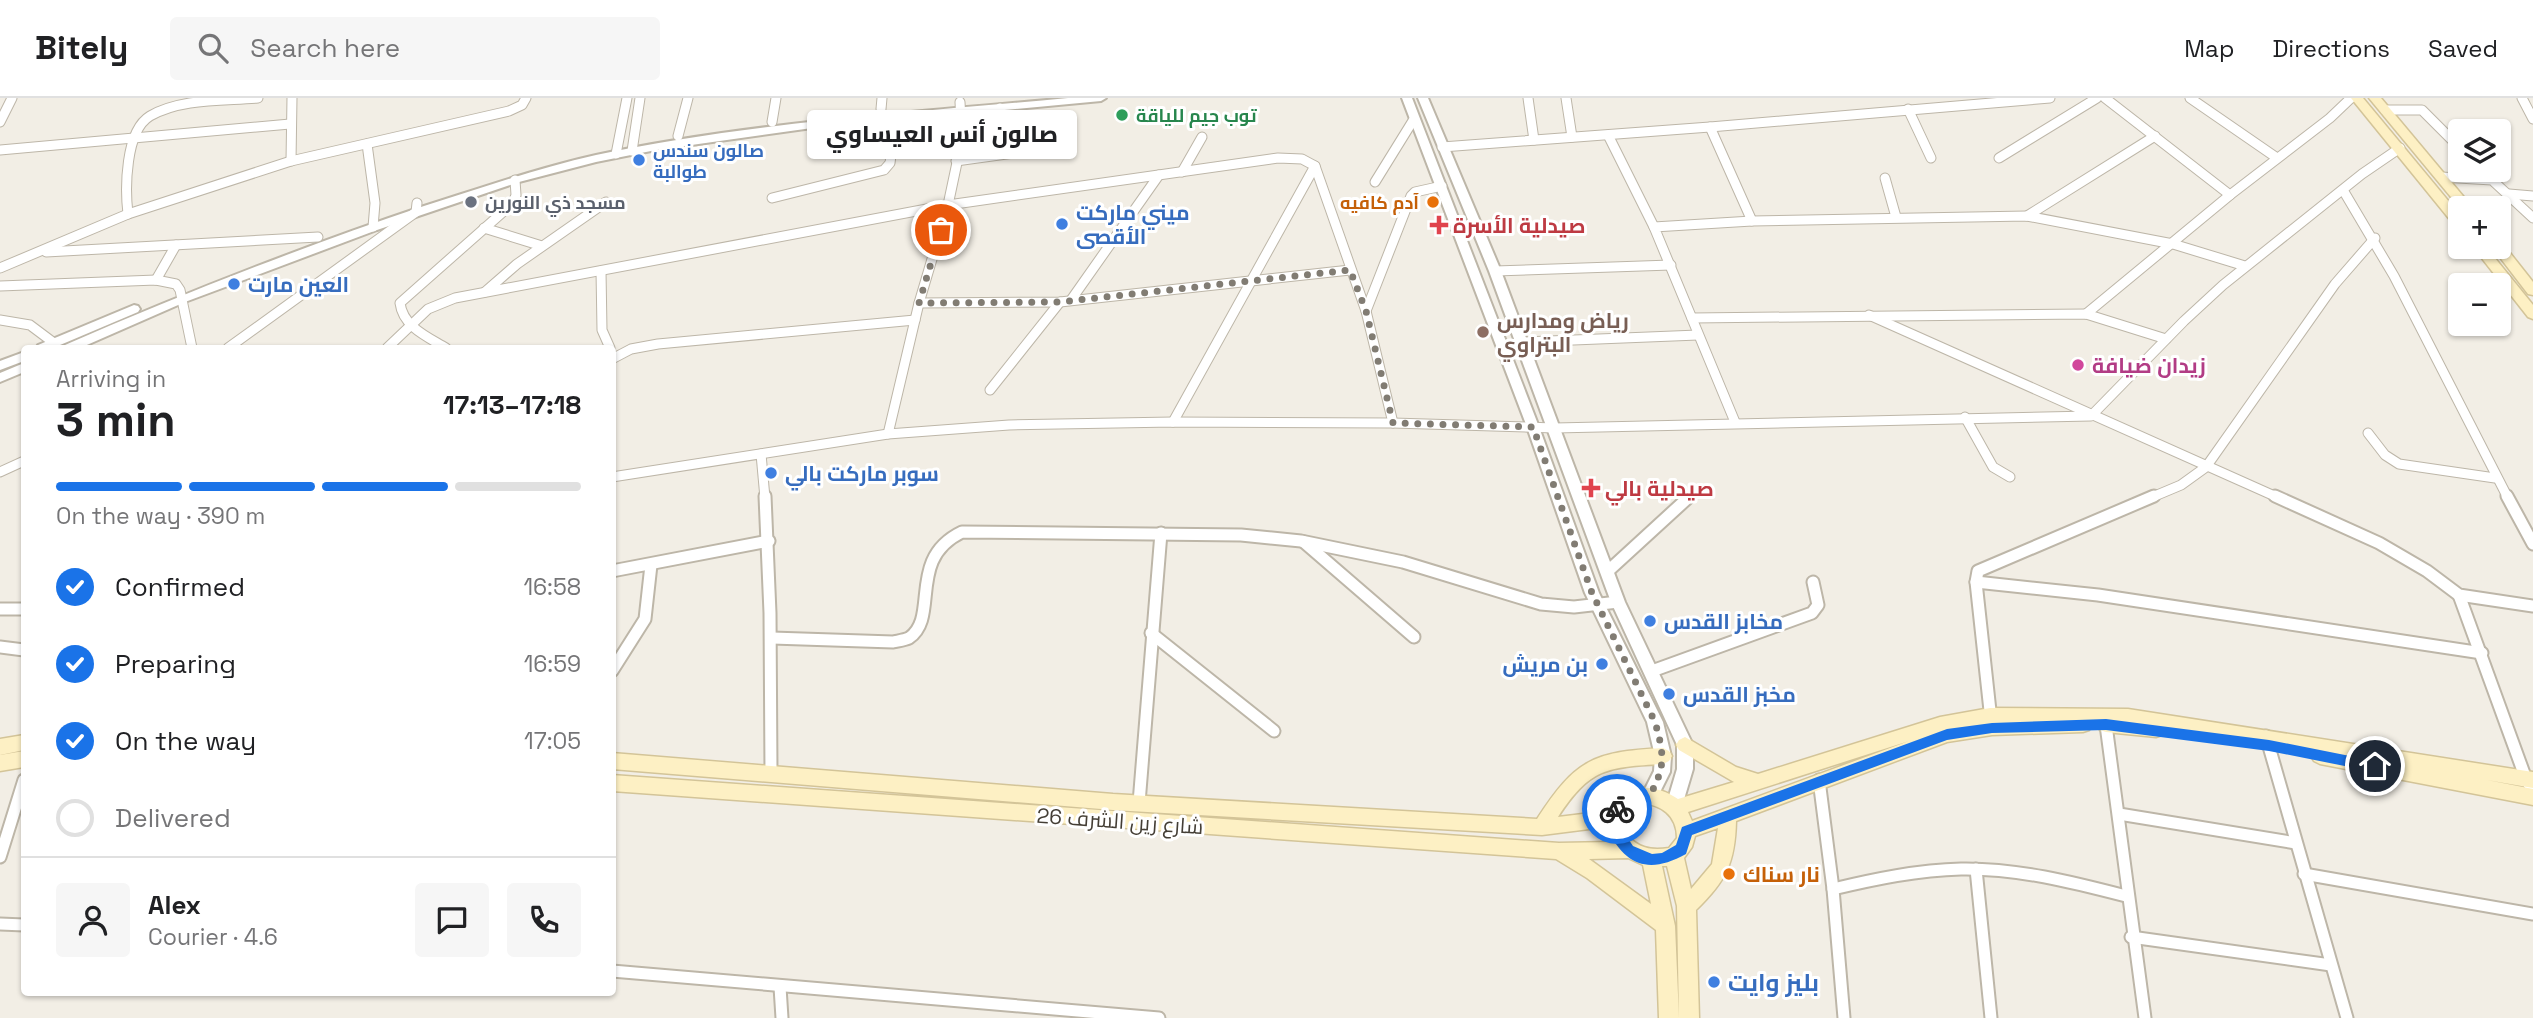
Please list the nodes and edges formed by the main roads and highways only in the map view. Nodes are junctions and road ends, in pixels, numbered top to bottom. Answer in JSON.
{"nodes":[{"id":1,"x":2357,"y":98,"type":"edge"},
{"id":2,"x":2375,"y":98,"type":"edge"},
{"id":3,"x":2457,"y":196,"type":"edge"},
{"id":4,"x":2448,"y":208,"type":"edge"},
{"id":5,"x":2489,"y":259,"type":"edge"},
{"id":6,"x":2508,"y":259,"type":"edge"},
{"id":7,"x":2533,"y":290,"type":"edge"},
{"id":8,"x":2533,"y":314,"type":"edge"},
{"id":9,"x":1991,"y":721,"type":"junction"},
{"id":10,"x":2268,"y":741,"type":"junction"},
{"id":11,"x":21,"y":744,"type":"edge"},
{"id":12,"x":1685,"y":745,"type":"road end"},
{"id":13,"x":0,"y":747,"type":"edge"},
{"id":14,"x":1663,"y":756,"type":"road end"},
{"id":15,"x":21,"y":760,"type":"edge"},
{"id":16,"x":616,"y":761,"type":"edge"},
{"id":17,"x":0,"y":763,"type":"edge"},
{"id":18,"x":616,"y":783,"type":"edge"},
{"id":19,"x":1761,"y":783,"type":"junction"},
{"id":20,"x":2530,"y":783,"type":"edge"},
{"id":21,"x":2533,"y":797,"type":"edge"},
{"id":22,"x":1113,"y":802,"type":"junction"},
{"id":23,"x":1675,"y":807,"type":"junction"},
{"id":24,"x":1727,"y":816,"type":"junction"},
{"id":25,"x":1614,"y":817,"type":"junction"},
{"id":26,"x":1110,"y":821,"type":"junction"},
{"id":27,"x":1542,"y":827,"type":"junction"},
{"id":28,"x":1687,"y":831,"type":"junction"},
{"id":29,"x":1628,"y":850,"type":"junction"},
{"id":30,"x":1559,"y":851,"type":"junction"},
{"id":31,"x":1674,"y":856,"type":"junction"},
{"id":32,"x":1651,"y":860,"type":"junction"},
{"id":33,"x":1686,"y":906,"type":"junction"},
{"id":34,"x":1665,"y":926,"type":"junction"},
{"id":35,"x":1670,"y":1018,"type":"edge"},
{"id":36,"x":1689,"y":1018,"type":"edge"}],
"edges":[{"from":1,"to":4,"type":"main road"},
{"from":2,"to":3,"type":"main road"},
{"from":5,"to":8,"type":"main road"},
{"from":6,"to":7,"type":"main road"},
{"from":9,"to":10,"type":"main road"},
{"from":9,"to":10,"type":"main road"},
{"from":9,"to":19,"type":"main road"},
{"from":9,"to":24,"type":"main road"},
{"from":10,"to":20,"type":"main road"},
{"from":10,"to":21,"type":"main road"},
{"from":11,"to":13,"type":"main road"},
{"from":12,"to":19,"type":"main road"},
{"from":14,"to":27,"type":"main road"},
{"from":15,"to":17,"type":"main road"},
{"from":16,"to":22,"type":"main road","name":"شارع زين الشرف 26"},
{"from":18,"to":26,"type":"main road","name":"شارع زين الشرف 26"},
{"from":19,"to":23,"type":"main road"},
{"from":22,"to":26,"type":"main road"},
{"from":22,"to":27,"type":"main road","name":"شارع زين الشرف 26"},
{"from":23,"to":25,"type":"main road"},
{"from":23,"to":28,"type":"main road"},
{"from":24,"to":28,"type":"main road"},
{"from":24,"to":33,"type":"main road"},
{"from":25,"to":27,"type":"main road","name":"شارع زين الشرف 26"},
{"from":25,"to":29,"type":"main road"},
{"from":26,"to":30,"type":"main road","name":"شارع زين الشرف 26"},
{"from":28,"to":31,"type":"main road"},
{"from":29,"to":30,"type":"main road","name":"شارع زين الشرف 26"},
{"from":29,"to":32,"type":"main road"},
{"from":30,"to":34,"type":"main road"},
{"from":31,"to":32,"type":"main road"},
{"from":31,"to":33,"type":"main road"},
{"from":32,"to":34,"type":"main road"},
{"from":33,"to":36,"type":"main road"},
{"from":34,"to":35,"type":"main road"}]}
